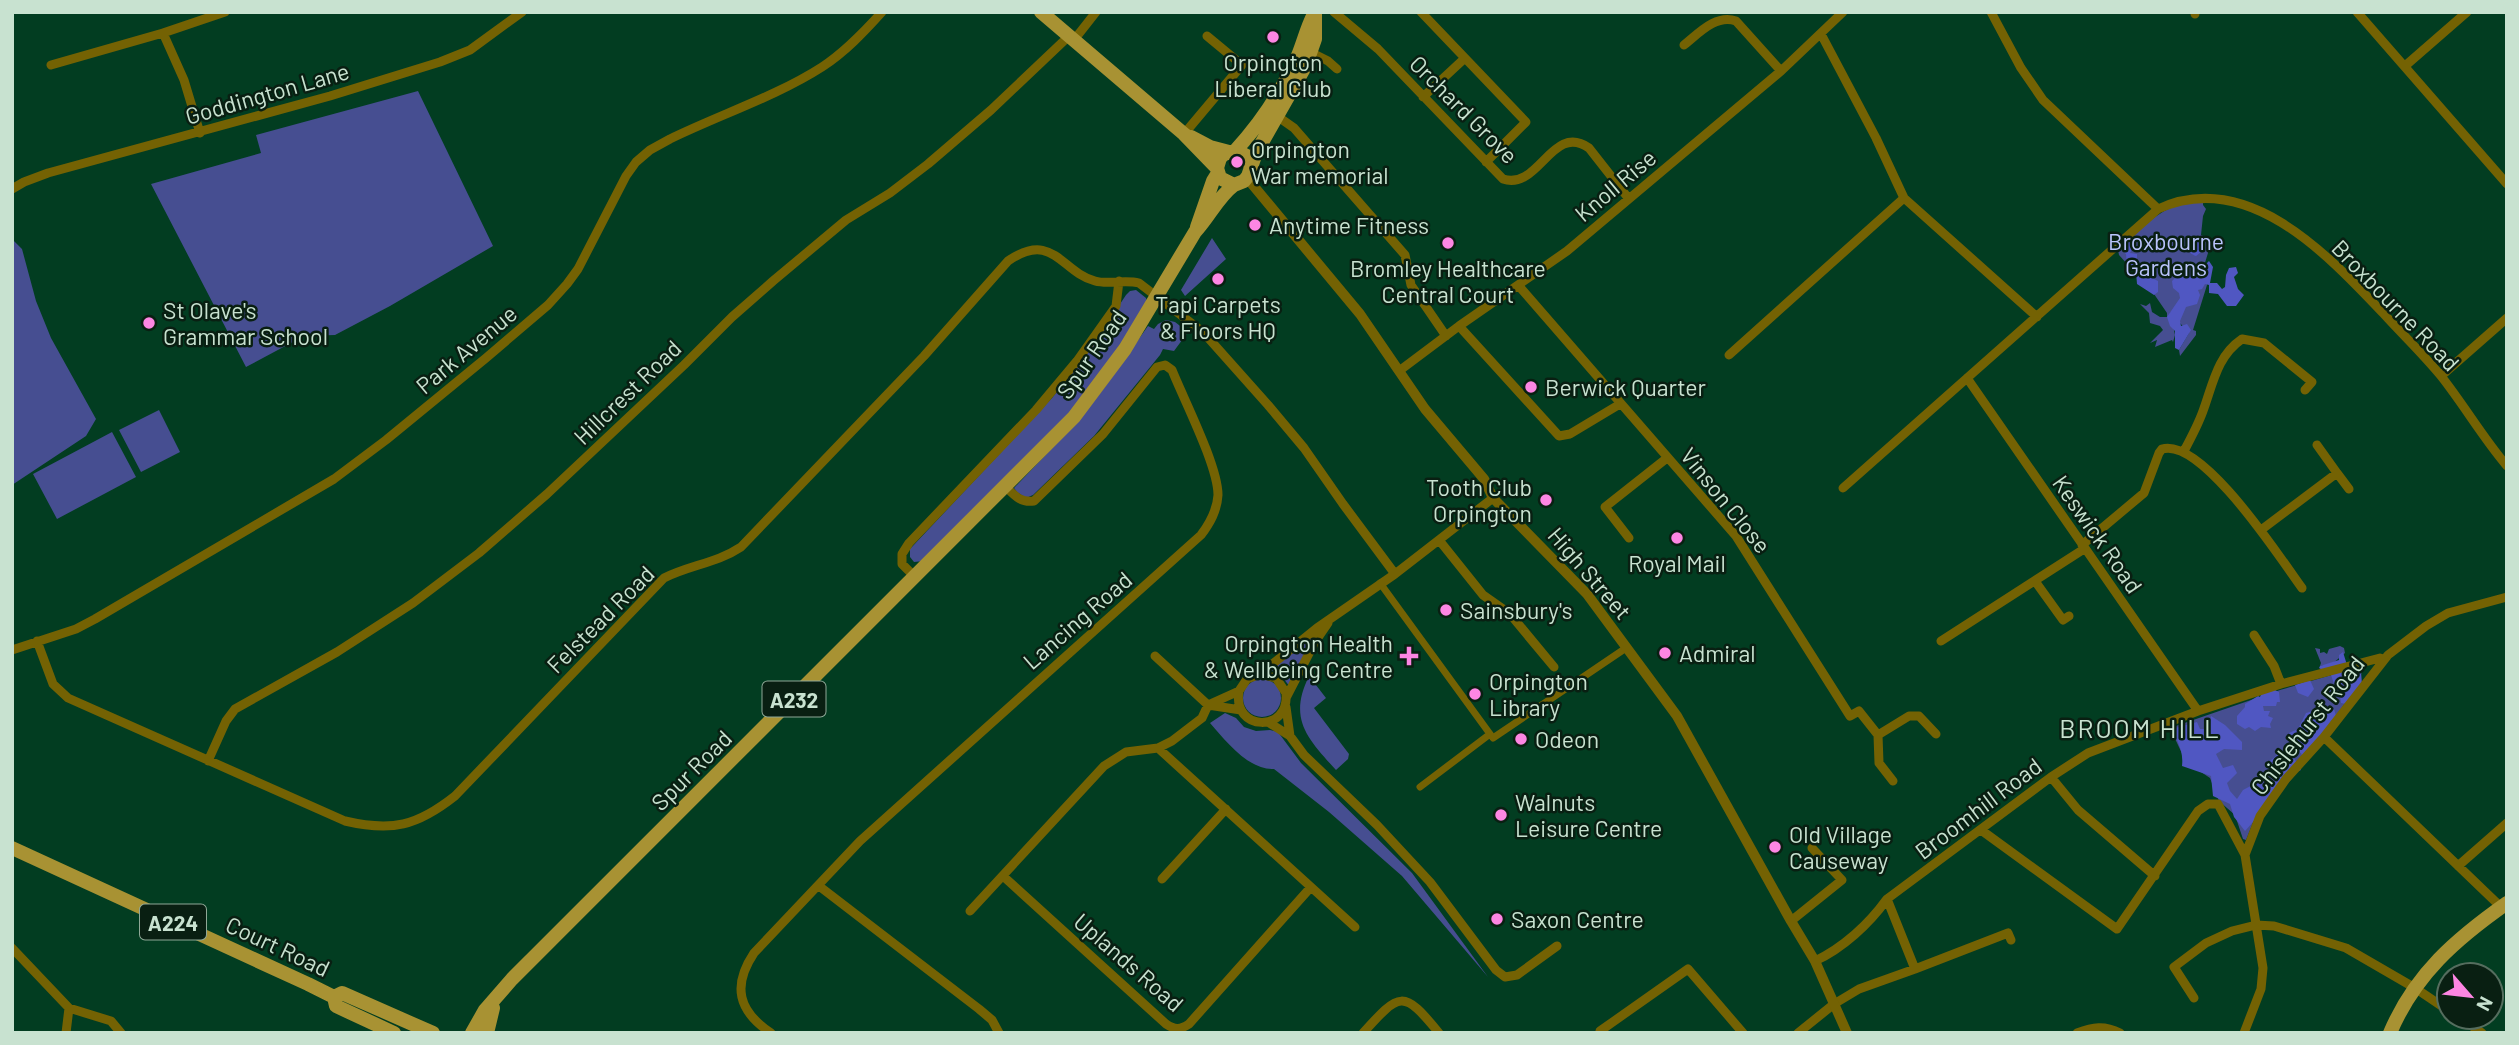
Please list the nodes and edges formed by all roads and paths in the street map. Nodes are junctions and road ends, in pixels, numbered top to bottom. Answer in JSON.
{"nodes":[{"id":1,"x":225,"y":12,"type":"edge"},
{"id":2,"x":522,"y":12,"type":"edge"},
{"id":3,"x":882,"y":12,"type":"edge"},
{"id":4,"x":1041,"y":12,"type":"edge"},
{"id":5,"x":1096,"y":12,"type":"edge"},
{"id":6,"x":1334,"y":12,"type":"edge"},
{"id":7,"x":1421,"y":12,"type":"edge"},
{"id":8,"x":1843,"y":12,"type":"edge"},
{"id":9,"x":1991,"y":12,"type":"edge"},
{"id":10,"x":2357,"y":12,"type":"edge"},
{"id":11,"x":2467,"y":12,"type":"edge"},
{"id":12,"x":1315,"y":13,"type":"edge"},
{"id":13,"x":163,"y":33,"type":"junction"},
{"id":14,"x":1821,"y":34,"type":"junction"},
{"id":15,"x":1207,"y":36,"type":"dead end"},
{"id":16,"x":1071,"y":38,"type":"junction"},
{"id":17,"x":1684,"y":45,"type":"dead end"},
{"id":18,"x":1306,"y":50,"type":"junction"},
{"id":19,"x":1465,"y":58,"type":"junction"},
{"id":20,"x":51,"y":65,"type":"dead end"},
{"id":21,"x":2405,"y":66,"type":"junction"},
{"id":22,"x":1337,"y":69,"type":"dead end"},
{"id":23,"x":1781,"y":71,"type":"junction"},
{"id":24,"x":1423,"y":97,"type":"junction"},
{"id":25,"x":1277,"y":116,"type":"junction"},
{"id":26,"x":200,"y":133,"type":"junction"},
{"id":27,"x":1184,"y":134,"type":"junction"},
{"id":28,"x":1232,"y":151,"type":"junction"},
{"id":29,"x":1486,"y":162,"type":"junction"},
{"id":30,"x":1217,"y":171,"type":"junction"},
{"id":31,"x":1244,"y":176,"type":"junction"},
{"id":32,"x":2507,"y":184,"type":"edge"},
{"id":33,"x":12,"y":189,"type":"edge"},
{"id":34,"x":1904,"y":198,"type":"junction"},
{"id":35,"x":1629,"y":199,"type":"junction"},
{"id":36,"x":2158,"y":209,"type":"junction"},
{"id":37,"x":1195,"y":232,"type":"junction"},
{"id":38,"x":1119,"y":281,"type":"junction"},
{"id":39,"x":1518,"y":285,"type":"junction"},
{"id":40,"x":1156,"y":299,"type":"junction"},
{"id":41,"x":2037,"y":317,"type":"junction"},
{"id":42,"x":2507,"y":317,"type":"edge"},
{"id":43,"x":1459,"y":326,"type":"junction"},
{"id":44,"x":1446,"y":336,"type":"junction"},
{"id":45,"x":1729,"y":355,"type":"dead end"},
{"id":46,"x":1399,"y":371,"type":"junction"},
{"id":47,"x":2441,"y":376,"type":"junction"},
{"id":48,"x":1967,"y":378,"type":"junction"},
{"id":49,"x":2305,"y":390,"type":"dead end"},
{"id":50,"x":1620,"y":404,"type":"junction"},
{"id":51,"x":2317,"y":445,"type":"dead end"},
{"id":52,"x":2184,"y":451,"type":"junction"},
{"id":53,"x":1667,"y":458,"type":"junction"},
{"id":54,"x":2507,"y":466,"type":"edge"},
{"id":55,"x":2337,"y":474,"type":"junction"},
{"id":56,"x":1006,"y":487,"type":"junction"},
{"id":57,"x":1843,"y":488,"type":"dead end"},
{"id":58,"x":2349,"y":489,"type":"dead end"},
{"id":59,"x":1493,"y":498,"type":"junction"},
{"id":60,"x":2260,"y":530,"type":"junction"},
{"id":61,"x":1629,"y":538,"type":"dead end"},
{"id":62,"x":1439,"y":540,"type":"junction"},
{"id":63,"x":2083,"y":547,"type":"junction"},
{"id":64,"x":1395,"y":574,"type":"junction"},
{"id":65,"x":915,"y":577,"type":"junction"},
{"id":66,"x":2035,"y":581,"type":"junction"},
{"id":67,"x":1380,"y":583,"type":"junction"},
{"id":68,"x":2302,"y":588,"type":"dead end"},
{"id":69,"x":2507,"y":597,"type":"edge"},
{"id":70,"x":2069,"y":616,"type":"dead end"},
{"id":71,"x":1330,"y":621,"type":"junction"},
{"id":72,"x":2254,"y":635,"type":"dead end"},
{"id":73,"x":37,"y":641,"type":"junction"},
{"id":74,"x":1941,"y":641,"type":"dead end"},
{"id":75,"x":1626,"y":648,"type":"junction"},
{"id":76,"x":12,"y":650,"type":"edge"},
{"id":77,"x":1155,"y":656,"type":"dead end"},
{"id":78,"x":2384,"y":659,"type":"junction"},
{"id":79,"x":1554,"y":667,"type":"dead end"},
{"id":80,"x":1260,"y":674,"type":"junction"},
{"id":81,"x":2281,"y":684,"type":"junction"},
{"id":82,"x":1239,"y":691,"type":"junction"},
{"id":83,"x":1286,"y":701,"type":"junction"},
{"id":84,"x":1208,"y":705,"type":"junction"},
{"id":85,"x":1241,"y":710,"type":"junction"},
{"id":86,"x":2198,"y":711,"type":"junction"},
{"id":87,"x":1268,"y":722,"type":"junction"},
{"id":88,"x":1490,"y":734,"type":"junction"},
{"id":89,"x":1936,"y":734,"type":"dead end"},
{"id":90,"x":1878,"y":735,"type":"junction"},
{"id":91,"x":1290,"y":736,"type":"junction"},
{"id":92,"x":2324,"y":737,"type":"junction"},
{"id":93,"x":1158,"y":748,"type":"junction"},
{"id":94,"x":208,"y":761,"type":"junction"},
{"id":95,"x":2051,"y":777,"type":"junction"},
{"id":96,"x":1893,"y":781,"type":"dead end"},
{"id":97,"x":1420,"y":787,"type":"dead end"},
{"id":98,"x":1226,"y":809,"type":"junction"},
{"id":99,"x":2507,"y":823,"type":"edge"},
{"id":100,"x":1981,"y":830,"type":"junction"},
{"id":101,"x":12,"y":848,"type":"edge"},
{"id":102,"x":1812,"y":848,"type":"dead end"},
{"id":103,"x":2245,"y":855,"type":"junction"},
{"id":104,"x":2458,"y":866,"type":"junction"},
{"id":105,"x":1003,"y":876,"type":"junction"},
{"id":106,"x":2155,"y":876,"type":"junction"},
{"id":107,"x":1162,"y":879,"type":"dead end"},
{"id":108,"x":819,"y":886,"type":"junction"},
{"id":109,"x":1311,"y":887,"type":"junction"},
{"id":110,"x":1887,"y":899,"type":"junction"},
{"id":111,"x":2504,"y":905,"type":"edge"},
{"id":112,"x":970,"y":911,"type":"dead end"},
{"id":113,"x":1791,"y":921,"type":"junction"},
{"id":114,"x":2256,"y":925,"type":"junction"},
{"id":115,"x":1355,"y":926,"type":"dead end"},
{"id":116,"x":2011,"y":940,"type":"dead end"},
{"id":117,"x":1557,"y":946,"type":"dead end"},
{"id":118,"x":12,"y":948,"type":"edge"},
{"id":119,"x":1815,"y":961,"type":"junction"},
{"id":120,"x":1915,"y":969,"type":"junction"},
{"id":121,"x":2415,"y":988,"type":"junction"},
{"id":122,"x":498,"y":993,"type":"junction"},
{"id":123,"x":334,"y":997,"type":"junction"},
{"id":124,"x":2194,"y":998,"type":"dead end"},
{"id":125,"x":2435,"y":1001,"type":"edge"},
{"id":126,"x":1834,"y":1004,"type":"junction"},
{"id":127,"x":69,"y":1008,"type":"junction"},
{"id":128,"x":1600,"y":1031,"type":"dead end"},
{"id":129,"x":66,"y":1033,"type":"edge"},
{"id":130,"x":121,"y":1033,"type":"edge"},
{"id":131,"x":394,"y":1033,"type":"edge"},
{"id":132,"x":433,"y":1033,"type":"edge"},
{"id":133,"x":472,"y":1033,"type":"edge"},
{"id":134,"x":487,"y":1033,"type":"edge"},
{"id":135,"x":771,"y":1033,"type":"edge"},
{"id":136,"x":999,"y":1033,"type":"edge"},
{"id":137,"x":1363,"y":1033,"type":"edge"},
{"id":138,"x":1439,"y":1033,"type":"edge"},
{"id":139,"x":1743,"y":1033,"type":"edge"},
{"id":140,"x":1798,"y":1033,"type":"edge"},
{"id":141,"x":1847,"y":1033,"type":"edge"},
{"id":142,"x":2077,"y":1033,"type":"edge"},
{"id":143,"x":2120,"y":1033,"type":"edge"},
{"id":144,"x":2244,"y":1033,"type":"edge"},
{"id":145,"x":2390,"y":1033,"type":"edge"}],
"edges":[{"from":1,"to":13,"type":"street"},
{"from":2,"to":26,"type":"street","name":"Goddington Lane"},
{"from":3,"to":73,"type":"street","name":"Park Avenue"},
{"from":4,"to":16,"type":"main road"},
{"from":5,"to":16,"type":"street","name":"Hillcrest Road"},
{"from":6,"to":24,"type":"street","name":"Orchard Grove"},
{"from":7,"to":19,"type":"street"},
{"from":8,"to":14,"type":"street","name":"Knoll Rise"},
{"from":9,"to":36,"type":"street"},
{"from":10,"to":21,"type":"street"},
{"from":11,"to":21,"type":"street"},
{"from":12,"to":18,"type":"main road"},
{"from":13,"to":20,"type":"street"},
{"from":13,"to":26,"type":"street"},
{"from":14,"to":23,"type":"street","name":"Knoll Rise"},
{"from":14,"to":34,"type":"street"},
{"from":15,"to":27,"type":"street"},
{"from":16,"to":27,"type":"main road"},
{"from":16,"to":94,"type":"street","name":"Hillcrest Road"},
{"from":17,"to":23,"type":"street"},
{"from":18,"to":22,"type":"street"},
{"from":18,"to":25,"type":"main road","name":"Spur Road"},
{"from":18,"to":28,"type":"main road"},
{"from":19,"to":24,"type":"street"},
{"from":19,"to":29,"type":"street"},
{"from":21,"to":32,"type":"street"},
{"from":23,"to":35,"type":"street","name":"Knoll Rise"},
{"from":24,"to":29,"type":"street","name":"Orchard Grove"},
{"from":25,"to":31,"type":"main road","name":"Spur Road"},
{"from":25,"to":44,"type":"street"},
{"from":26,"to":33,"type":"street","name":"Goddington Lane"},
{"from":27,"to":28,"type":"main road"},
{"from":27,"to":30,"type":"main road"},
{"from":28,"to":30,"type":"main road"},
{"from":28,"to":31,"type":"main road"},
{"from":29,"to":35,"type":"street","name":"Orchard Grove"},
{"from":30,"to":31,"type":"main road"},
{"from":30,"to":37,"type":"main road","name":"Spur Road"},
{"from":31,"to":37,"type":"main road","name":"Spur Road"},
{"from":31,"to":46,"type":"street","name":"High Street"},
{"from":34,"to":41,"type":"street"},
{"from":34,"to":45,"type":"street"},
{"from":35,"to":39,"type":"street","name":"Knoll Rise"},
{"from":36,"to":41,"type":"street"},
{"from":36,"to":47,"type":"street","name":"Broxbourne Road"},
{"from":37,"to":40,"type":"main road","name":"Spur Road","number":"A232"},
{"from":38,"to":40,"type":"street","name":"Felstead Road"},
{"from":38,"to":65,"type":"street","name":"Spur Road"},
{"from":38,"to":94,"type":"street","name":"Felstead Road"},
{"from":39,"to":43,"type":"street","name":"Knoll Rise"},
{"from":39,"to":50,"type":"street","name":"Vinson Close"},
{"from":40,"to":56,"type":"main road","name":"Spur Road","number":"A232"},
{"from":40,"to":64,"type":"street","name":"Felstead Road"},
{"from":41,"to":48,"type":"street"},
{"from":42,"to":47,"type":"street"},
{"from":43,"to":44,"type":"street","name":"Knoll Rise"},
{"from":43,"to":50,"type":"street"},
{"from":44,"to":46,"type":"street","name":"Knoll Rise"},
{"from":46,"to":59,"type":"street","name":"High Street"},
{"from":47,"to":54,"type":"street","name":"Broxbourne Road"},
{"from":48,"to":57,"type":"street"},
{"from":48,"to":63,"type":"street","name":"Keswick Road"},
{"from":49,"to":52,"type":"street"},
{"from":50,"to":53,"type":"street","name":"Vinson Close"},
{"from":51,"to":55,"type":"street"},
{"from":52,"to":60,"type":"street"},
{"from":52,"to":63,"type":"street"},
{"from":53,"to":61,"type":"street"},
{"from":53,"to":90,"type":"street","name":"Vinson Close"},
{"from":55,"to":58,"type":"street"},
{"from":55,"to":60,"type":"street"},
{"from":56,"to":65,"type":"main road","name":"Spur Road","number":"A232"},
{"from":56,"to":108,"type":"street","name":"Lancing Road"},
{"from":59,"to":62,"type":"street"},
{"from":59,"to":75,"type":"street","name":"High Street"},
{"from":60,"to":68,"type":"street"},
{"from":62,"to":64,"type":"street"},
{"from":62,"to":79,"type":"street"},
{"from":63,"to":66,"type":"street"},
{"from":63,"to":86,"type":"street","name":"Keswick Road"},
{"from":64,"to":67,"type":"street"},
{"from":65,"to":122,"type":"main road","name":"Spur Road","number":"A232"},
{"from":66,"to":70,"type":"street"},
{"from":66,"to":74,"type":"street"},
{"from":67,"to":71,"type":"street"},
{"from":67,"to":88,"type":"street"},
{"from":69,"to":78,"type":"street","name":"Chislehurst Road"},
{"from":71,"to":80,"type":"street"},
{"from":71,"to":83,"type":"street"},
{"from":72,"to":81,"type":"street"},
{"from":73,"to":76,"type":"street","name":"Park Avenue"},
{"from":73,"to":94,"type":"street","name":"Felstead Road"},
{"from":75,"to":88,"type":"street"},
{"from":75,"to":113,"type":"street","name":"High Street"},
{"from":77,"to":84,"type":"street"},
{"from":78,"to":81,"type":"street","name":"Broomhill Road"},
{"from":78,"to":92,"type":"street","name":"Chislehurst Road"},
{"from":80,"to":82,"type":"street"},
{"from":80,"to":83,"type":"street"},
{"from":81,"to":86,"type":"street","name":"Broomhill Road"},
{"from":82,"to":84,"type":"street"},
{"from":82,"to":85,"type":"street"},
{"from":83,"to":87,"type":"street"},
{"from":83,"to":91,"type":"street"},
{"from":84,"to":85,"type":"street"},
{"from":84,"to":93,"type":"street"},
{"from":85,"to":87,"type":"street"},
{"from":86,"to":95,"type":"street","name":"Broomhill Road"},
{"from":87,"to":91,"type":"street"},
{"from":88,"to":97,"type":"street"},
{"from":89,"to":90,"type":"street"},
{"from":90,"to":96,"type":"street"},
{"from":91,"to":117,"type":"street"},
{"from":92,"to":103,"type":"street","name":"Chislehurst Road"},
{"from":92,"to":104,"type":"street"},
{"from":93,"to":98,"type":"street"},
{"from":93,"to":105,"type":"street"},
{"from":95,"to":100,"type":"street","name":"Broomhill Road"},
{"from":95,"to":106,"type":"street"},
{"from":98,"to":107,"type":"street"},
{"from":98,"to":109,"type":"street"},
{"from":99,"to":104,"type":"street"},
{"from":100,"to":106,"type":"street"},
{"from":100,"to":110,"type":"street","name":"Broomhill Road"},
{"from":101,"to":123,"type":"main road","name":"Court Road","number":"A224"},
{"from":102,"to":113,"type":"street"},
{"from":103,"to":106,"type":"street"},
{"from":103,"to":114,"type":"street","name":"Chislehurst Road"},
{"from":104,"to":111,"type":"street"},
{"from":105,"to":109,"type":"street","name":"Uplands Road"},
{"from":105,"to":112,"type":"street"},
{"from":108,"to":135,"type":"street","name":"Lancing Road"},
{"from":108,"to":136,"type":"street"},
{"from":109,"to":115,"type":"street"},
{"from":110,"to":119,"type":"street","name":"Broomhill Road"},
{"from":110,"to":120,"type":"street"},
{"from":111,"to":121,"type":"main road"},
{"from":113,"to":119,"type":"street","name":"High Street"},
{"from":114,"to":121,"type":"street"},
{"from":114,"to":124,"type":"street"},
{"from":114,"to":144,"type":"street","name":"Chislehurst Road"},
{"from":116,"to":120,"type":"street"},
{"from":118,"to":127,"type":"street"},
{"from":119,"to":126,"type":"street","name":"High Street"},
{"from":120,"to":126,"type":"street"},
{"from":121,"to":125,"type":"street"},
{"from":121,"to":145,"type":"main road"},
{"from":122,"to":133,"type":"main road","name":"Spur Road"},
{"from":122,"to":134,"type":"main road"},
{"from":123,"to":131,"type":"main road","name":"Court Road","number":"A224"},
{"from":123,"to":132,"type":"main road","name":"Court Road","number":"A224"},
{"from":126,"to":140,"type":"street"},
{"from":126,"to":141,"type":"street","name":"High Street"},
{"from":127,"to":129,"type":"street"},
{"from":127,"to":130,"type":"street"},
{"from":128,"to":139,"type":"street"},
{"from":137,"to":138,"type":"street"},
{"from":142,"to":143,"type":"street"}]}
